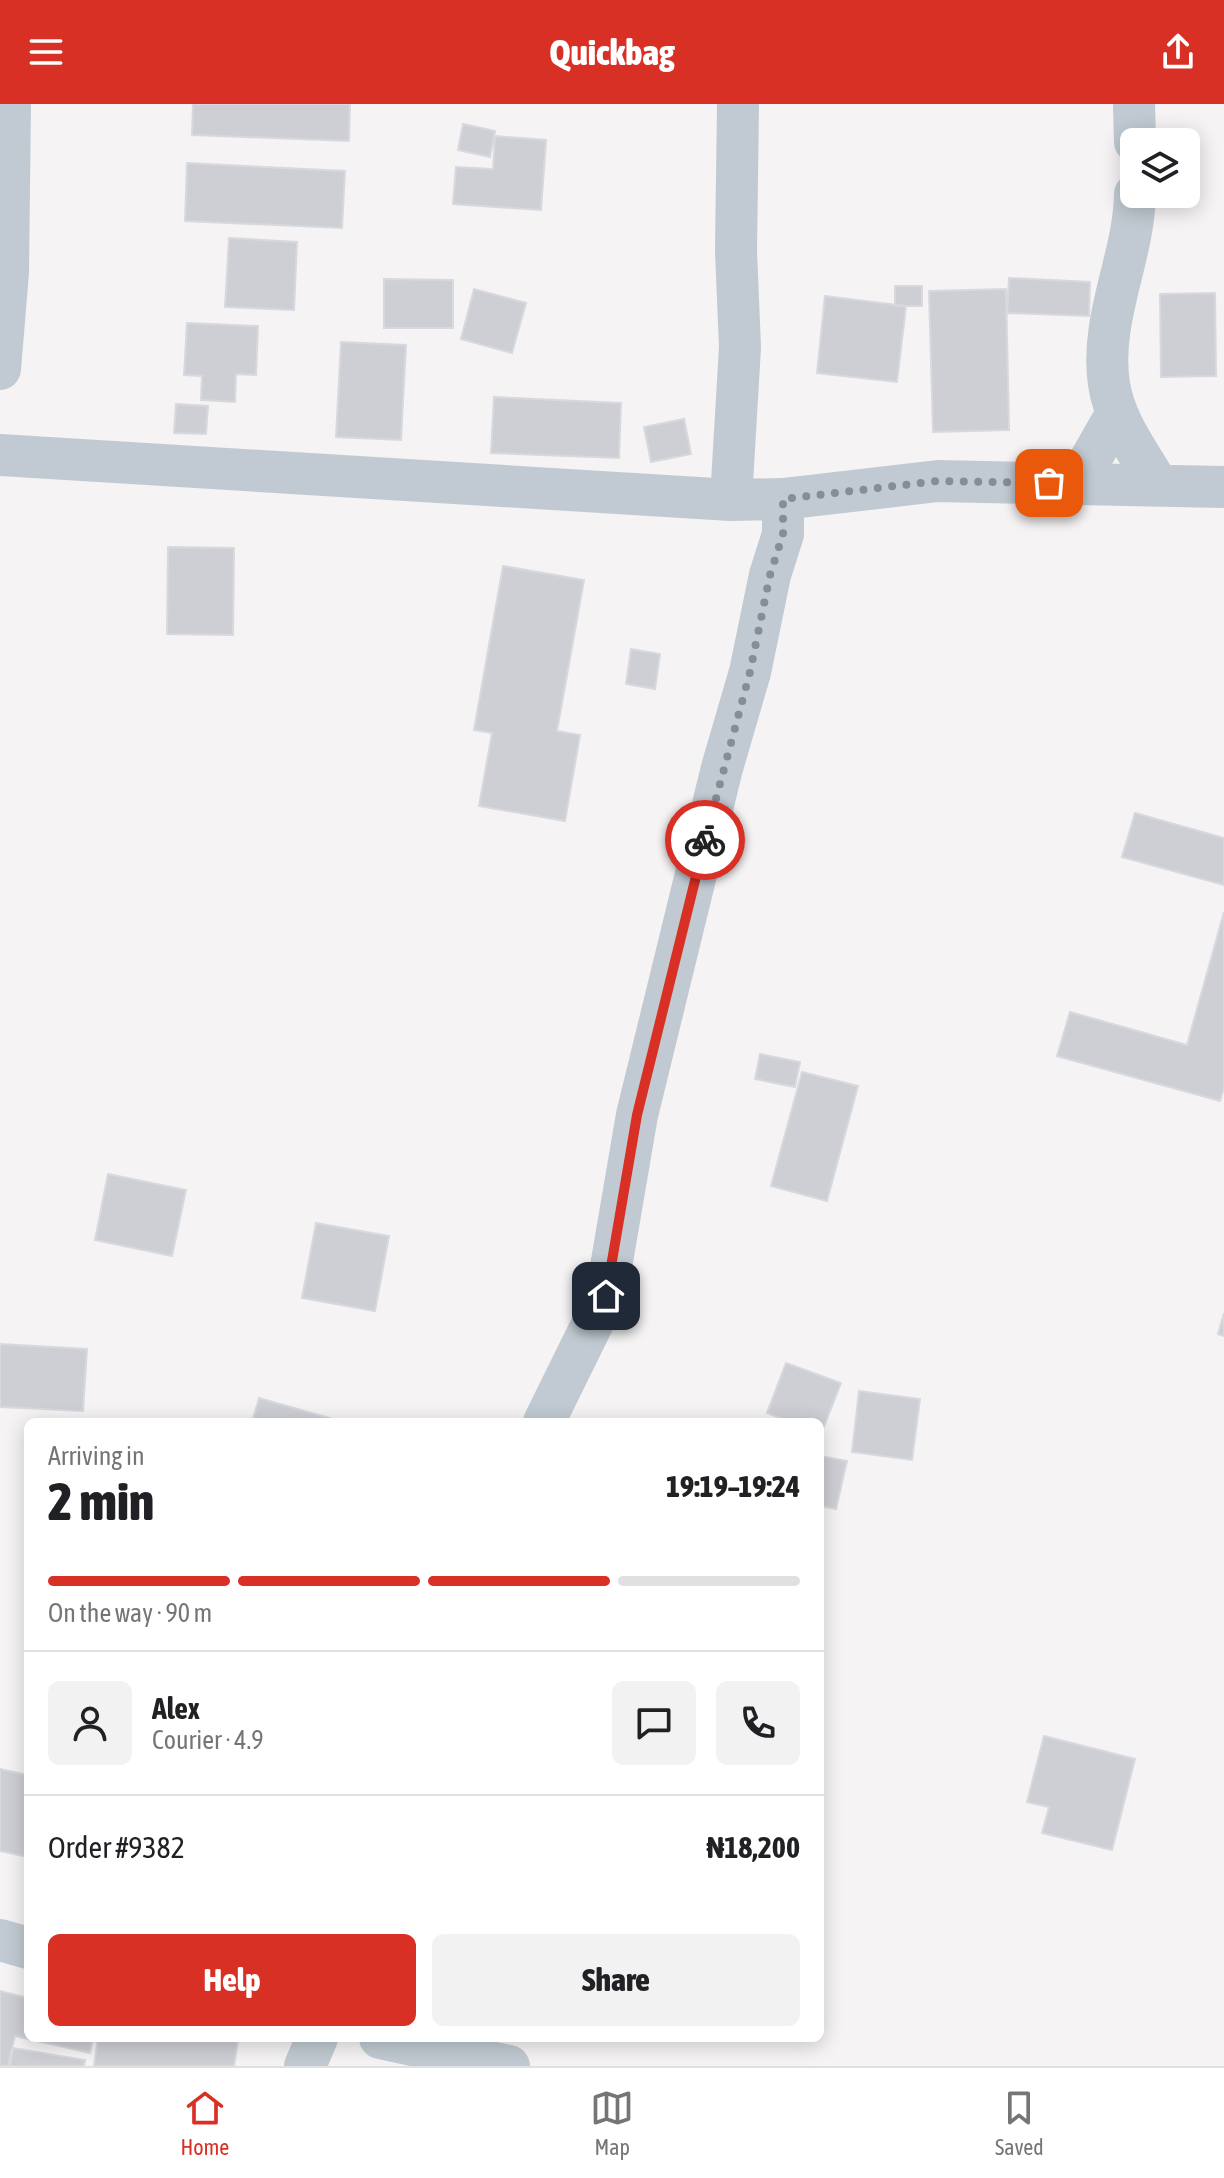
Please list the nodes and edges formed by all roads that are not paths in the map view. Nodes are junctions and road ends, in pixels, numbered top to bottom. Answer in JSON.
{"nodes":[{"id":1,"x":10,"y":104,"type":"edge"},
{"id":2,"x":738,"y":104,"type":"edge"},
{"id":3,"x":1134,"y":104,"type":"edge"},
{"id":4,"x":1135,"y":128,"type":"edge"},
{"id":5,"x":1134,"y":208,"type":"edge"},
{"id":6,"x":0,"y":369,"type":"edge"},
{"id":7,"x":1117,"y":413,"type":"junction"},
{"id":8,"x":0,"y":455,"type":"edge"},
{"id":9,"x":1077,"y":483,"type":"junction"},
{"id":10,"x":1157,"y":484,"type":"junction"},
{"id":11,"x":1224,"y":487,"type":"edge"},
{"id":12,"x":783,"y":499,"type":"junction"},
{"id":13,"x":731,"y":500,"type":"junction"},
{"id":14,"x":546,"y":1418,"type":"edge"},
{"id":15,"x":0,"y":1940,"type":"edge"},
{"id":16,"x":24,"y":1947,"type":"edge"},
{"id":17,"x":315,"y":2042,"type":"edge"},
{"id":18,"x":398,"y":2042,"type":"edge"},
{"id":19,"x":305,"y":2066,"type":"edge"},
{"id":20,"x":509,"y":2066,"type":"edge"}],
"edges":[{"from":1,"to":6,"type":"street"},
{"from":2,"to":13,"type":"street"},
{"from":3,"to":4,"type":"street"},
{"from":5,"to":7,"type":"street"},
{"from":7,"to":9,"type":"street"},
{"from":7,"to":10,"type":"street"},
{"from":8,"to":13,"type":"street"},
{"from":9,"to":10,"type":"street"},
{"from":9,"to":12,"type":"street"},
{"from":10,"to":11,"type":"street"},
{"from":12,"to":13,"type":"street"},
{"from":12,"to":14,"type":"street"},
{"from":15,"to":16,"type":"street"},
{"from":17,"to":19,"type":"street"},
{"from":18,"to":20,"type":"street"}]}
